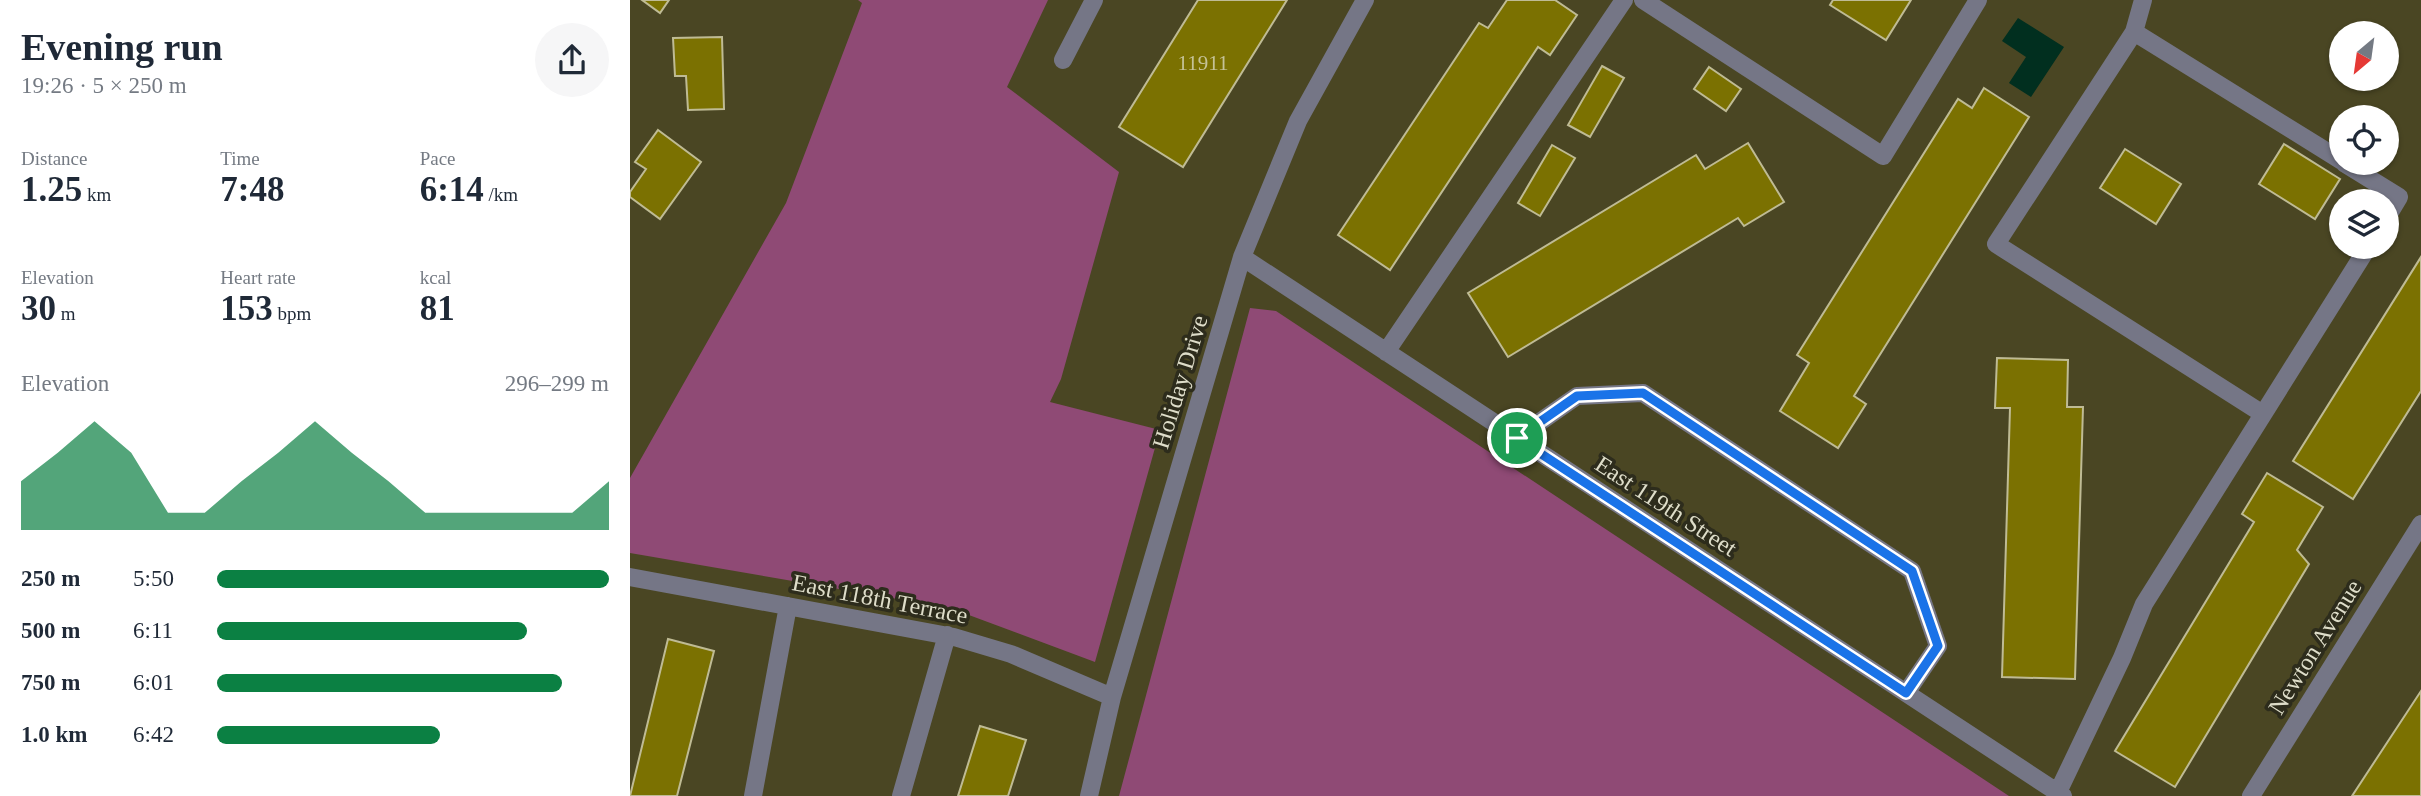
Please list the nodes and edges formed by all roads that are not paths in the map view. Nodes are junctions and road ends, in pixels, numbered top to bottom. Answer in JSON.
{"nodes":[{"id":1,"x":1094,"y":0,"type":"edge"},
{"id":2,"x":1364,"y":0,"type":"edge"},
{"id":3,"x":1623,"y":0,"type":"edge"},
{"id":4,"x":1643,"y":0,"type":"edge"},
{"id":5,"x":1978,"y":0,"type":"edge"},
{"id":6,"x":2143,"y":0,"type":"edge"},
{"id":7,"x":2134,"y":32,"type":"junction"},
{"id":8,"x":1063,"y":60,"type":"dead end"},
{"id":9,"x":2329,"y":153,"type":"edge"},
{"id":10,"x":2364,"y":175,"type":"edge"},
{"id":11,"x":2386,"y":189,"type":"edge"},
{"id":12,"x":1242,"y":257,"type":"junction"},
{"id":13,"x":2360,"y":259,"type":"edge"},
{"id":14,"x":1386,"y":352,"type":"junction"},
{"id":15,"x":2263,"y":414,"type":"junction"},
{"id":16,"x":1517,"y":438,"type":"junction"},
{"id":17,"x":2421,"y":524,"type":"edge"},
{"id":18,"x":630,"y":577,"type":"edge"},
{"id":19,"x":788,"y":606,"type":"junction"},
{"id":20,"x":947,"y":635,"type":"junction"},
{"id":21,"x":1906,"y":693,"type":"junction"},
{"id":22,"x":1112,"y":697,"type":"junction"},
{"id":23,"x":2061,"y":794,"type":"edge"},
{"id":24,"x":753,"y":796,"type":"edge"},
{"id":25,"x":901,"y":796,"type":"edge"},
{"id":26,"x":1089,"y":796,"type":"edge"},
{"id":27,"x":2251,"y":796,"type":"edge"}],
"edges":[{"from":1,"to":8,"type":"street"},
{"from":2,"to":12,"type":"street","name":"Holiday Drive"},
{"from":3,"to":14,"type":"street"},
{"from":4,"to":5,"type":"street"},
{"from":6,"to":7,"type":"street"},
{"from":7,"to":9,"type":"street"},
{"from":7,"to":15,"type":"street"},
{"from":10,"to":11,"type":"street"},
{"from":12,"to":14,"type":"street","name":"East 119th Street"},
{"from":12,"to":22,"type":"street","name":"Holiday Drive"},
{"from":13,"to":15,"type":"street"},
{"from":14,"to":16,"type":"street","name":"East 119th Street"},
{"from":15,"to":23,"type":"street"},
{"from":16,"to":21,"type":"street","name":"East 119th Street"},
{"from":16,"to":21,"type":"street"},
{"from":17,"to":27,"type":"street","name":"Newton Avenue"},
{"from":18,"to":19,"type":"street","name":"East 118th Terrace"},
{"from":19,"to":20,"type":"street","name":"East 118th Terrace"},
{"from":19,"to":24,"type":"street"},
{"from":20,"to":22,"type":"street","name":"East 118th Terrace"},
{"from":20,"to":25,"type":"street"},
{"from":21,"to":23,"type":"street","name":"East 119th Street"},
{"from":22,"to":26,"type":"street","name":"Holiday Drive"}]}
